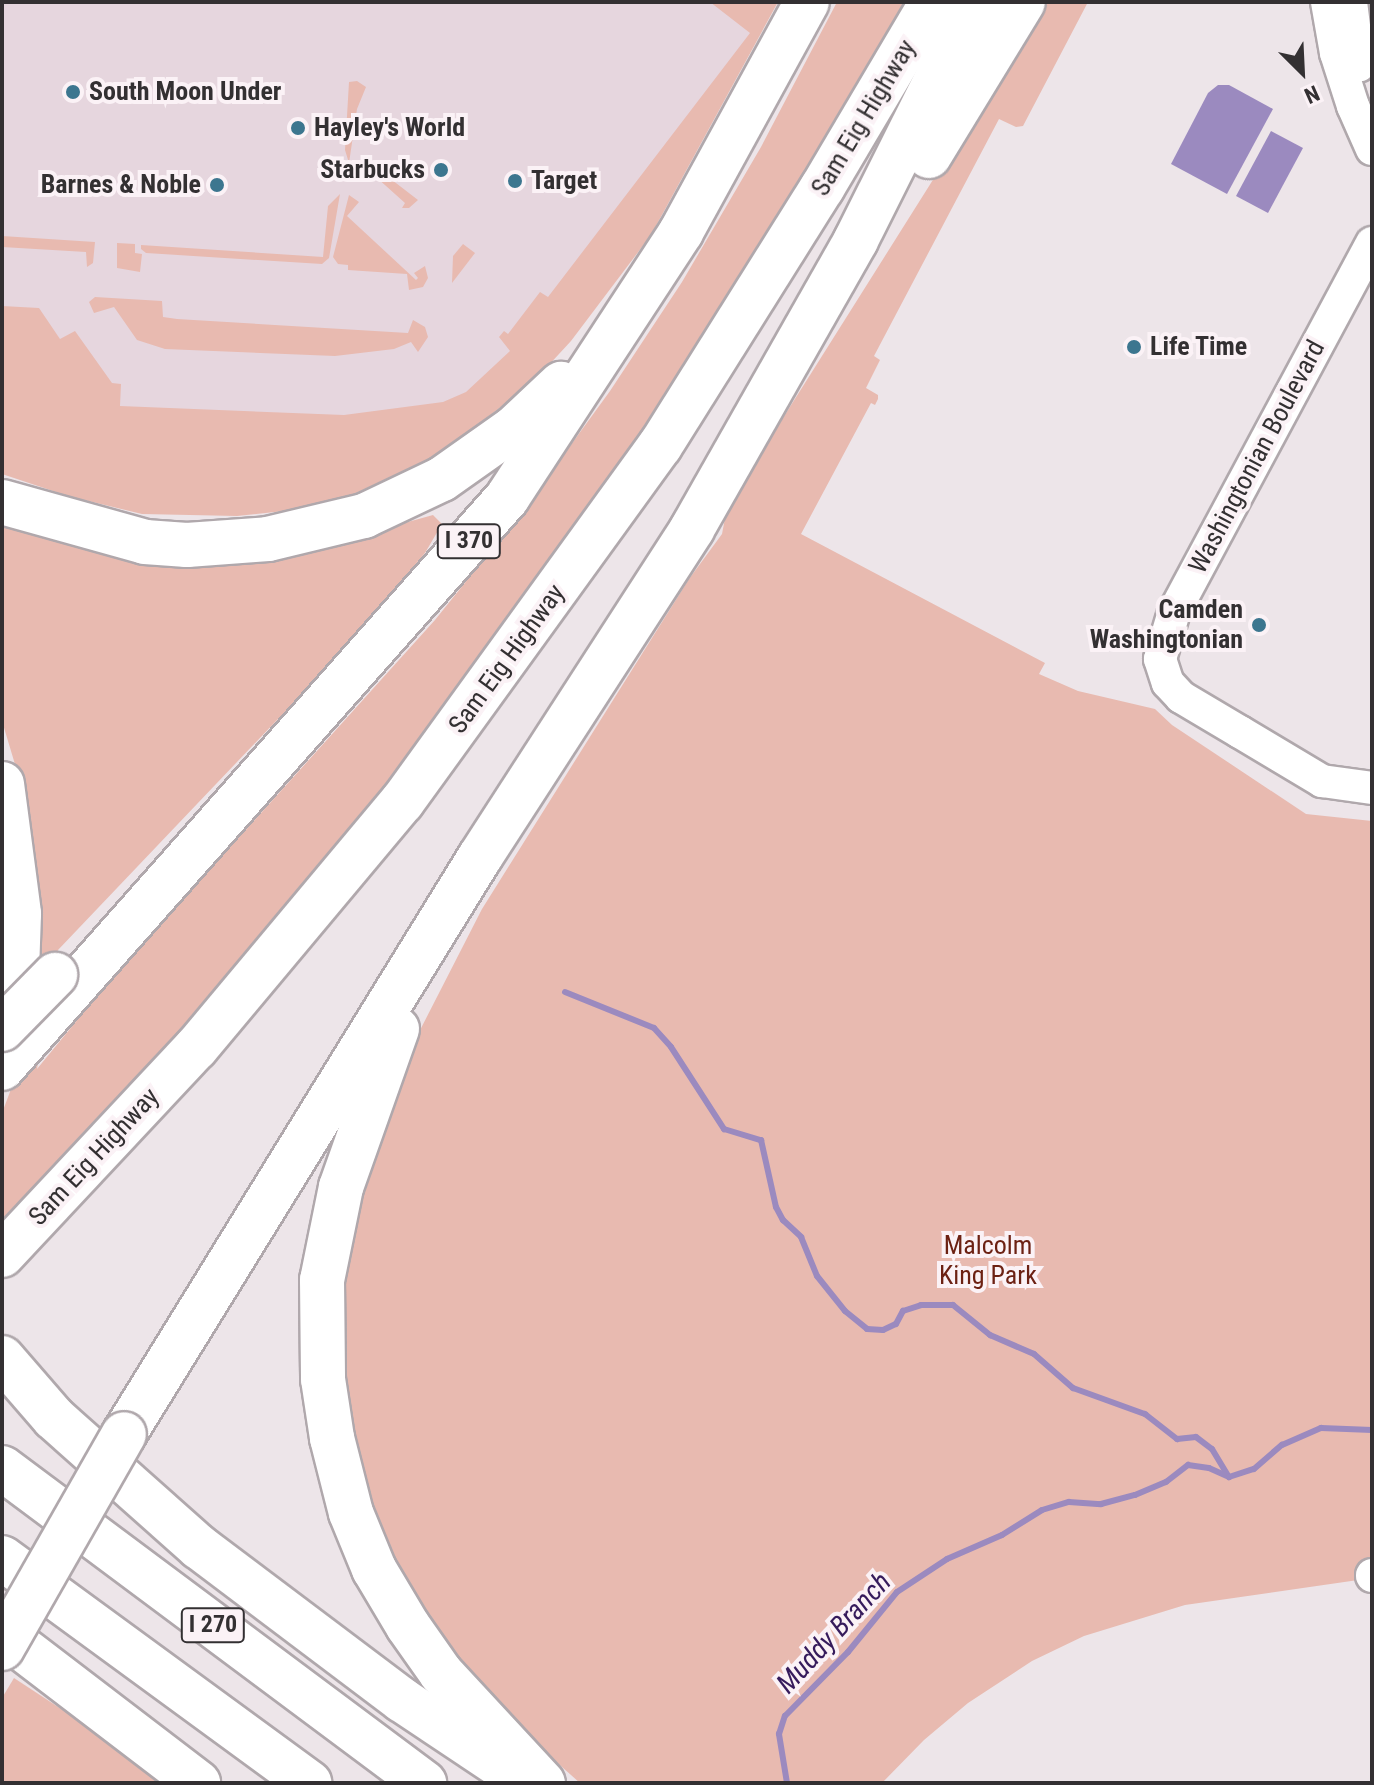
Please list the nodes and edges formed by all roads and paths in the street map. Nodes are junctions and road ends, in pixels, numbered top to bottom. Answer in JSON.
{"nodes":[{"id":1,"x":807,"y":2,"type":"edge"},
{"id":2,"x":932,"y":2,"type":"edge"},
{"id":3,"x":975,"y":2,"type":"edge"},
{"id":4,"x":1023,"y":2,"type":"edge"},
{"id":5,"x":1327,"y":2,"type":"edge"},
{"id":6,"x":1351,"y":2,"type":"edge"},
{"id":7,"x":1372,"y":114,"type":"edge"},
{"id":8,"x":1372,"y":149,"type":"edge"},
{"id":9,"x":1372,"y":243,"type":"edge"},
{"id":10,"x":657,"y":268,"type":"junction"},
{"id":11,"x":771,"y":394,"type":"junction"},
{"id":12,"x":2,"y":502,"type":"edge"},
{"id":13,"x":2,"y":784,"type":"edge"},
{"id":14,"x":1372,"y":788,"type":"edge"},
{"id":15,"x":480,"y":857,"type":"junction"},
{"id":16,"x":53,"y":994,"type":"junction"},
{"id":17,"x":2,"y":1029,"type":"edge"},
{"id":18,"x":2,"y":1067,"type":"edge"},
{"id":19,"x":2,"y":1255,"type":"edge"},
{"id":20,"x":2,"y":1358,"type":"edge"},
{"id":21,"x":2,"y":1468,"type":"edge"},
{"id":22,"x":2,"y":1558,"type":"edge"},
{"id":23,"x":2,"y":1633,"type":"edge"},
{"id":24,"x":2,"y":1648,"type":"edge"},
{"id":25,"x":198,"y":1783,"type":"edge"},
{"id":26,"x":309,"y":1783,"type":"edge"},
{"id":27,"x":424,"y":1783,"type":"edge"},
{"id":28,"x":526,"y":1783,"type":"edge"},
{"id":29,"x":543,"y":1783,"type":"edge"}],
"edges":[{"from":1,"to":10,"type":"highway"},
{"from":2,"to":19,"type":"highway","name":"Sam Eig Highway"},
{"from":3,"to":11,"type":"highway"},
{"from":4,"to":11,"type":"highway"},
{"from":5,"to":8,"type":"street"},
{"from":6,"to":7,"type":"street"},
{"from":9,"to":14,"type":"street","name":"Washingtonian Boulevard"},
{"from":10,"to":12,"type":"highway"},
{"from":10,"to":16,"type":"highway","number":"I 370"},
{"from":11,"to":15,"type":"highway"},
{"from":13,"to":18,"type":"highway"},
{"from":15,"to":24,"type":"highway","bridge":true},
{"from":15,"to":29,"type":"highway"},
{"from":16,"to":17,"type":"highway","bridge":true},
{"from":16,"to":18,"type":"highway"},
{"from":20,"to":28,"type":"highway"},
{"from":21,"to":27,"type":"highway","number":"I 270"},
{"from":22,"to":26,"type":"highway","number":"I 270"},
{"from":23,"to":25,"type":"highway"}]}
